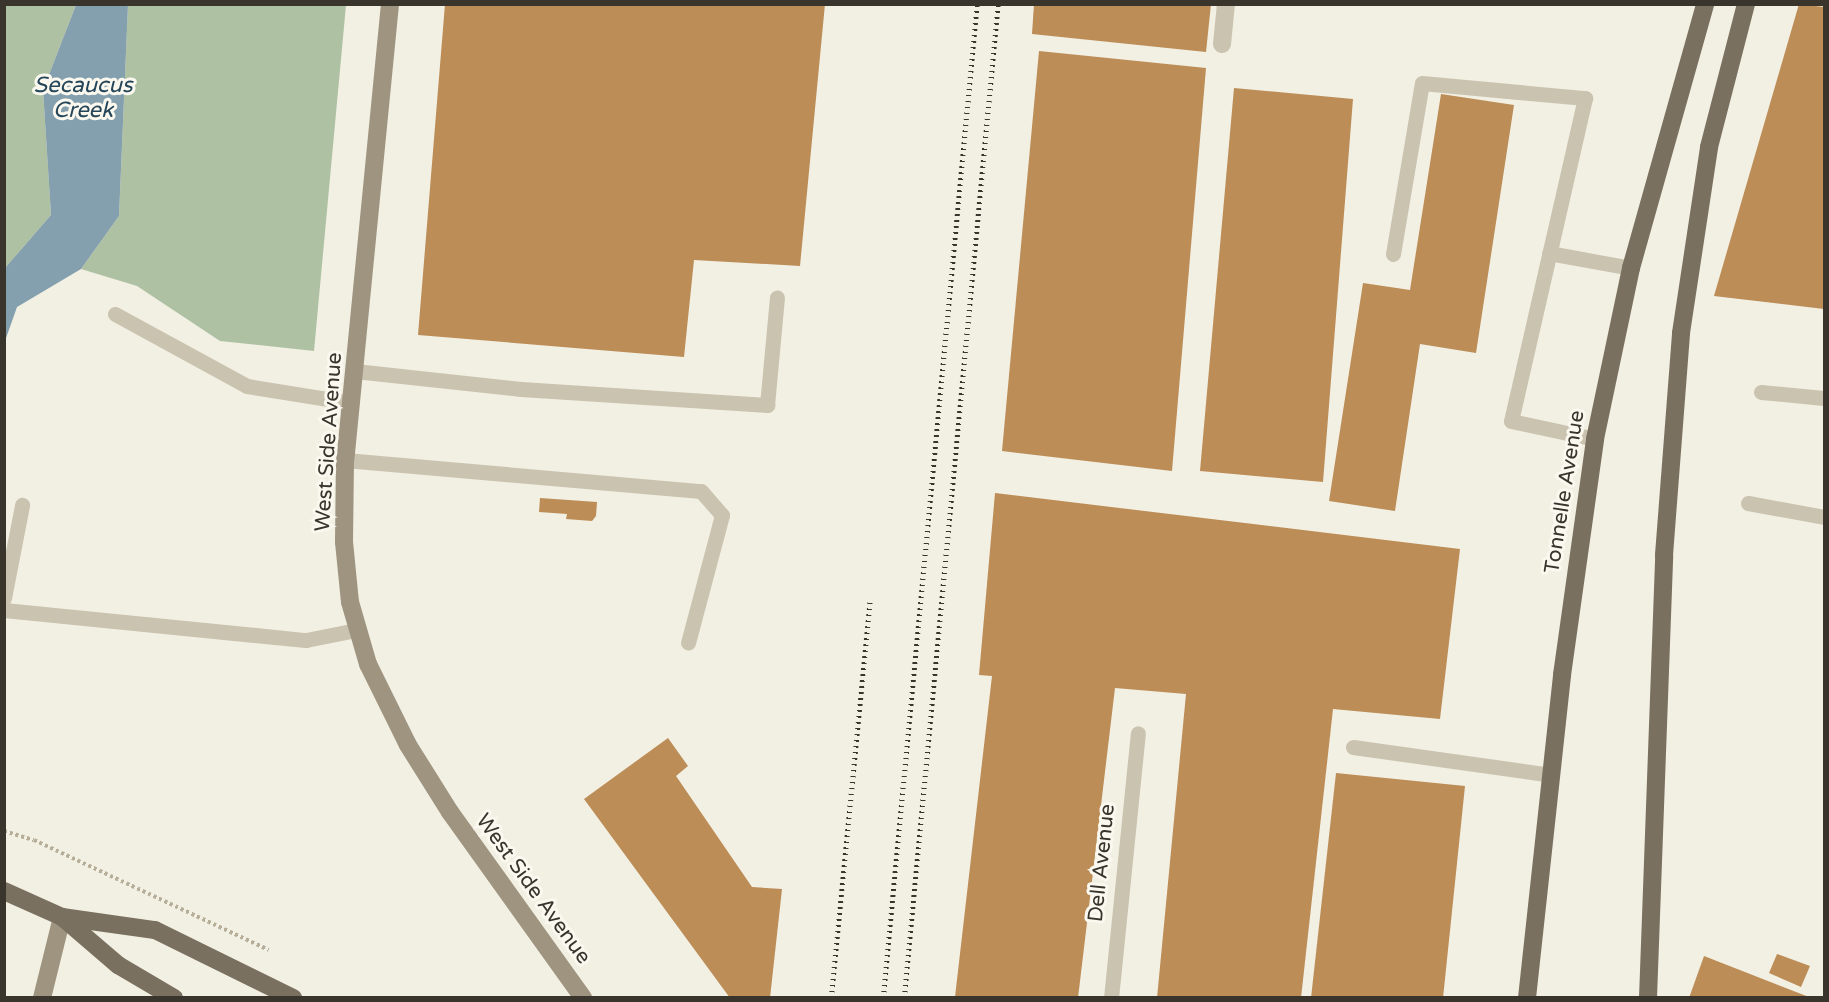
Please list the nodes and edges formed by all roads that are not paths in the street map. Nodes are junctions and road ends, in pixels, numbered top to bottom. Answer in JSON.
{"nodes":[{"id":1,"x":390,"y":4,"type":"edge"},
{"id":2,"x":1226,"y":4,"type":"edge"},
{"id":3,"x":1705,"y":4,"type":"edge"},
{"id":4,"x":1746,"y":4,"type":"edge"},
{"id":5,"x":1222,"y":44,"type":"dead end"},
{"id":6,"x":1549,"y":253,"type":"junction"},
{"id":7,"x":1393,"y":254,"type":"dead end"},
{"id":8,"x":1631,"y":268,"type":"junction"},
{"id":9,"x":777,"y":297,"type":"dead end"},
{"id":10,"x":115,"y":314,"type":"dead end"},
{"id":11,"x":355,"y":371,"type":"junction"},
{"id":12,"x":1761,"y":392,"type":"dead end"},
{"id":13,"x":1824,"y":398,"type":"edge"},
{"id":14,"x":352,"y":403,"type":"junction"},
{"id":15,"x":1595,"y":440,"type":"junction"},
{"id":16,"x":345,"y":460,"type":"junction"},
{"id":17,"x":1748,"y":503,"type":"dead end"},
{"id":18,"x":22,"y":505,"type":"dead end"},
{"id":19,"x":1824,"y":517,"type":"edge"},
{"id":20,"x":4,"y":598,"type":"edge"},
{"id":21,"x":4,"y":610,"type":"edge"},
{"id":22,"x":356,"y":630,"type":"junction"},
{"id":23,"x":688,"y":643,"type":"dead end"},
{"id":24,"x":1138,"y":733,"type":"dead end"},
{"id":25,"x":1353,"y":747,"type":"dead end"},
{"id":26,"x":1551,"y":775,"type":"junction"},
{"id":27,"x":4,"y":891,"type":"edge"},
{"id":28,"x":62,"y":917,"type":"junction"},
{"id":29,"x":42,"y":998,"type":"edge"},
{"id":30,"x":174,"y":998,"type":"edge"},
{"id":31,"x":293,"y":998,"type":"edge"},
{"id":32,"x":583,"y":998,"type":"edge"},
{"id":33,"x":1111,"y":998,"type":"edge"},
{"id":34,"x":1527,"y":998,"type":"edge"},
{"id":35,"x":1648,"y":998,"type":"edge"}],
"edges":[{"from":1,"to":11,"type":"street","name":"West Side Avenue"},
{"from":2,"to":5,"type":"street"},
{"from":3,"to":8,"type":"main road","name":"Tonnelle Avenue"},
{"from":4,"to":35,"type":"main road"},
{"from":6,"to":7,"type":"lane"},
{"from":6,"to":8,"type":"lane"},
{"from":6,"to":15,"type":"lane"},
{"from":8,"to":15,"type":"main road","name":"Tonnelle Avenue"},
{"from":9,"to":11,"type":"lane"},
{"from":10,"to":14,"type":"lane"},
{"from":11,"to":14,"type":"street","name":"West Side Avenue"},
{"from":12,"to":13,"type":"lane"},
{"from":14,"to":16,"type":"street","name":"West Side Avenue"},
{"from":15,"to":26,"type":"main road","name":"Tonnelle Avenue"},
{"from":16,"to":22,"type":"street","name":"West Side Avenue"},
{"from":16,"to":23,"type":"lane"},
{"from":17,"to":19,"type":"lane"},
{"from":18,"to":20,"type":"lane"},
{"from":21,"to":22,"type":"lane"},
{"from":22,"to":32,"type":"street","name":"West Side Avenue"},
{"from":24,"to":33,"type":"lane","name":"Dell Avenue"},
{"from":25,"to":26,"type":"lane"},
{"from":26,"to":34,"type":"main road","name":"Tonnelle Avenue"},
{"from":27,"to":28,"type":"main road"},
{"from":28,"to":29,"type":"street"},
{"from":28,"to":30,"type":"main road"},
{"from":28,"to":31,"type":"main road"}]}
